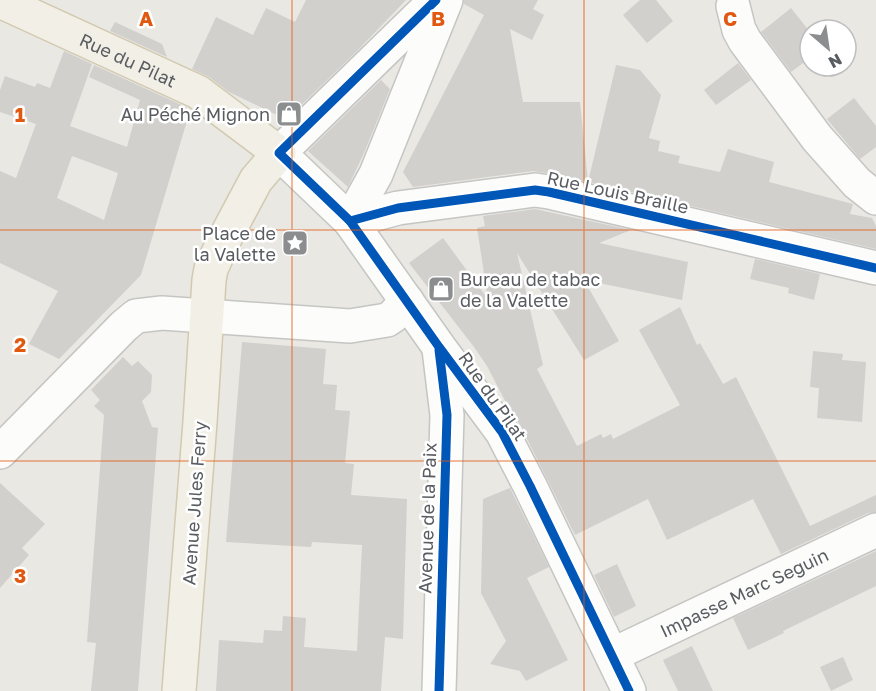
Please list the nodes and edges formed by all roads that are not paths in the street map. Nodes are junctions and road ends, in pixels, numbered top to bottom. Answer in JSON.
{"nodes":[{"id":1,"x":436,"y":0,"type":"edge"},
{"id":2,"x":446,"y":0,"type":"edge"},
{"id":3,"x":0,"y":1,"type":"edge"},
{"id":4,"x":733,"y":6,"type":"dead end"},
{"id":5,"x":279,"y":153,"type":"junction"},
{"id":6,"x":876,"y":198,"type":"edge"},
{"id":7,"x":350,"y":221,"type":"junction"},
{"id":8,"x":876,"y":268,"type":"edge"},
{"id":9,"x":406,"y":301,"type":"junction"},
{"id":10,"x":206,"y":316,"type":"junction"},
{"id":11,"x":439,"y":347,"type":"junction"},
{"id":12,"x":0,"y":452,"type":"edge"},
{"id":13,"x":876,"y":530,"type":"edge"},
{"id":14,"x":612,"y":655,"type":"junction"},
{"id":15,"x":179,"y":691,"type":"edge"},
{"id":16,"x":439,"y":691,"type":"edge"},
{"id":17,"x":629,"y":691,"type":"edge"}],
"edges":[{"from":1,"to":5,"type":"street"},
{"from":2,"to":7,"type":"street"},
{"from":3,"to":5,"type":"main road","name":"Rue du Pilat"},
{"from":4,"to":6,"type":"street"},
{"from":5,"to":7,"type":"street","name":"Rue du Pilat"},
{"from":5,"to":10,"type":"main road","name":"Avenue Jules Ferry"},
{"from":7,"to":8,"type":"street","name":"Rue Louis Braille"},
{"from":7,"to":9,"type":"street","name":"Rue du Pilat"},
{"from":9,"to":10,"type":"street"},
{"from":9,"to":11,"type":"street","name":"Rue du Pilat"},
{"from":10,"to":12,"type":"street"},
{"from":10,"to":15,"type":"main road","name":"Avenue Jules Ferry"},
{"from":11,"to":14,"type":"street","name":"Rue du Pilat"},
{"from":11,"to":16,"type":"street","name":"Avenue de la Paix"},
{"from":13,"to":14,"type":"street","name":"Impasse Marc Seguin"},
{"from":14,"to":17,"type":"street","name":"Rue du Pilat"}]}
